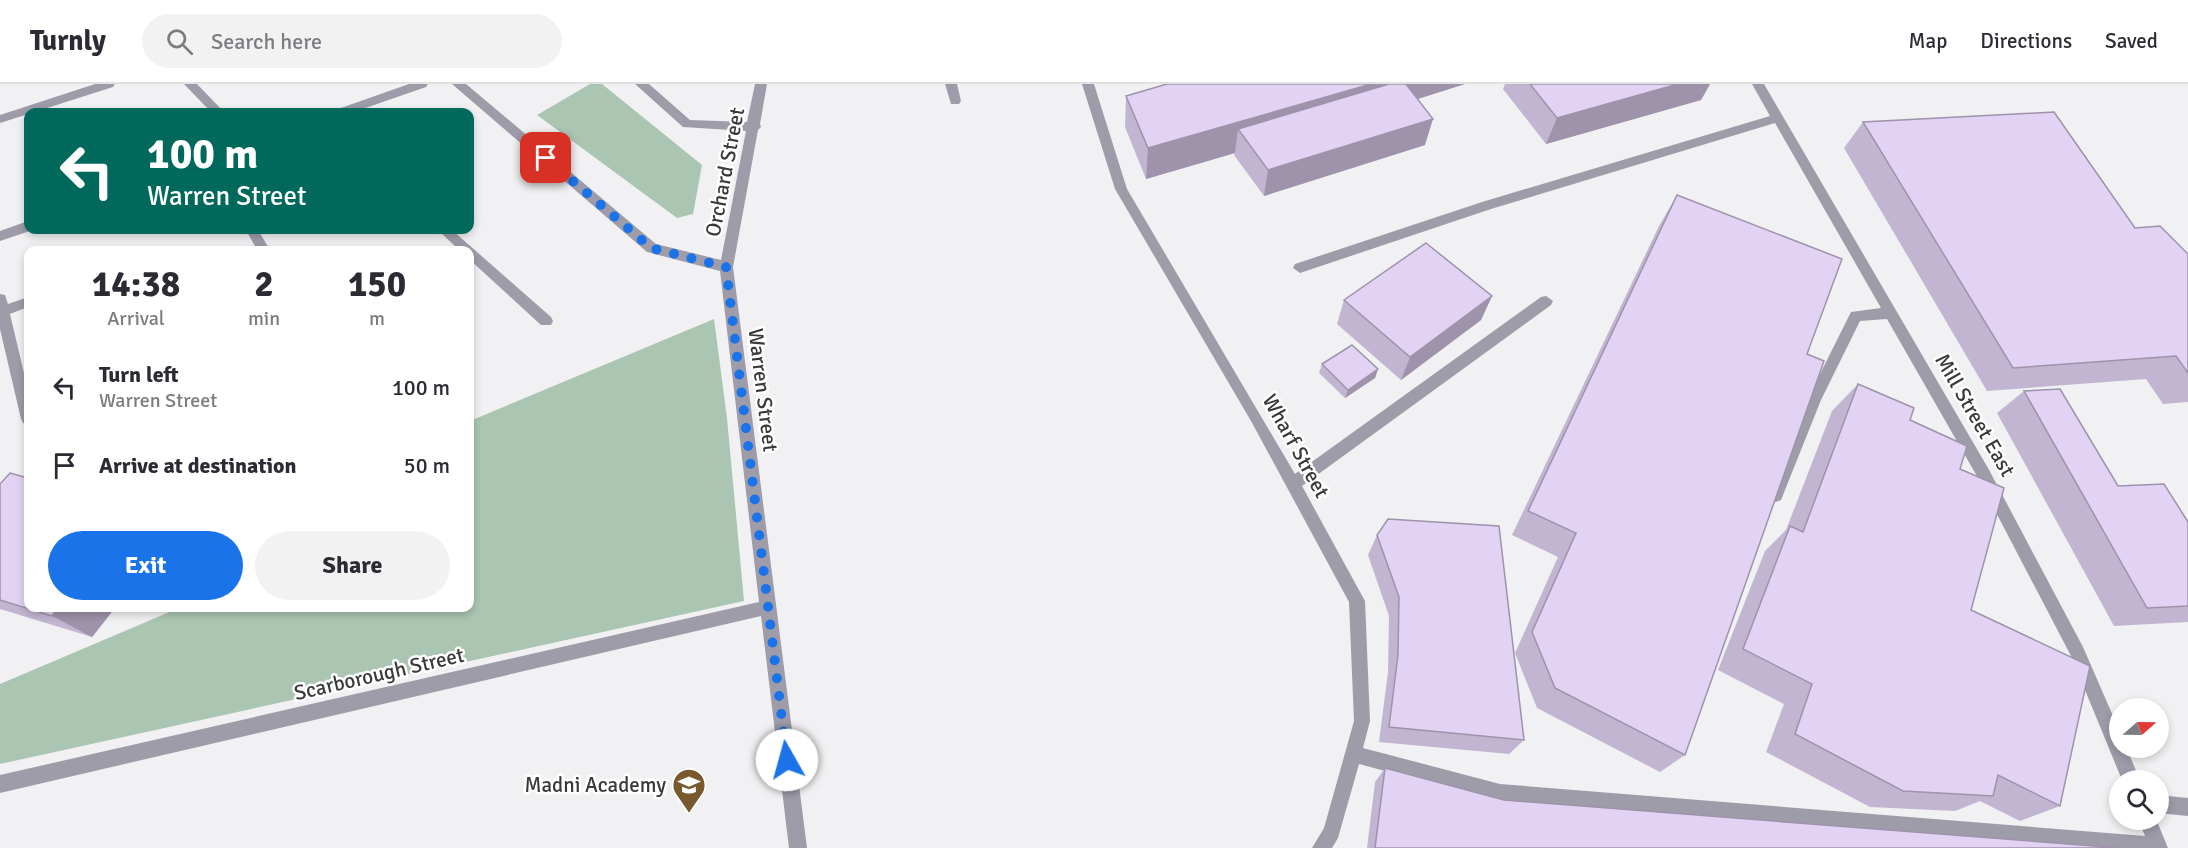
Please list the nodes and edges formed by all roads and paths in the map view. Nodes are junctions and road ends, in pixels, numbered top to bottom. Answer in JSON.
{"nodes":[{"id":1,"x":108,"y":84,"type":"edge"},
{"id":2,"x":190,"y":84,"type":"edge"},
{"id":3,"x":422,"y":84,"type":"edge"},
{"id":4,"x":458,"y":84,"type":"edge"},
{"id":5,"x":641,"y":84,"type":"edge"},
{"id":6,"x":761,"y":84,"type":"edge"},
{"id":7,"x":951,"y":84,"type":"edge"},
{"id":8,"x":1758,"y":84,"type":"edge"},
{"id":9,"x":1092,"y":85,"type":"edge"},
{"id":10,"x":956,"y":101,"type":"dead end"},
{"id":11,"x":34,"y":108,"type":"edge"},
{"id":12,"x":214,"y":108,"type":"edge"},
{"id":13,"x":353,"y":108,"type":"edge"},
{"id":14,"x":24,"y":111,"type":"edge"},
{"id":15,"x":1778,"y":118,"type":"junction"},
{"id":16,"x":0,"y":119,"type":"edge"},
{"id":17,"x":755,"y":127,"type":"junction"},
{"id":18,"x":24,"y":227,"type":"edge"},
{"id":19,"x":448,"y":234,"type":"edge"},
{"id":20,"x":0,"y":236,"type":"edge"},
{"id":21,"x":461,"y":246,"type":"edge"},
{"id":22,"x":474,"y":257,"type":"edge"},
{"id":23,"x":726,"y":267,"type":"junction"},
{"id":24,"x":1300,"y":268,"type":"dead end"},
{"id":25,"x":1546,"y":301,"type":"dead end"},
{"id":26,"x":24,"y":302,"type":"edge"},
{"id":27,"x":2,"y":305,"type":"edge"},
{"id":28,"x":1891,"y":312,"type":"junction"},
{"id":29,"x":546,"y":321,"type":"dead end"},
{"id":30,"x":24,"y":401,"type":"edge"},
{"id":31,"x":1293,"y":484,"type":"junction"},
{"id":32,"x":1770,"y":507,"type":"edge"},
{"id":33,"x":768,"y":607,"type":"junction"},
{"id":34,"x":1353,"y":754,"type":"junction"},
{"id":35,"x":2127,"y":770,"type":"edge"},
{"id":36,"x":0,"y":784,"type":"edge"},
{"id":37,"x":2169,"y":805,"type":"edge"},
{"id":38,"x":2188,"y":807,"type":"edge"},
{"id":39,"x":2152,"y":830,"type":"edge"},
{"id":40,"x":2159,"y":847,"type":"edge"},
{"id":41,"x":798,"y":848,"type":"edge"},
{"id":42,"x":1321,"y":848,"type":"edge"}],
"edges":[{"from":1,"to":11,"type":"street"},
{"from":2,"to":12,"type":"street"},
{"from":3,"to":13,"type":"street"},
{"from":4,"to":23,"type":"street"},
{"from":5,"to":17,"type":"street"},
{"from":6,"to":17,"type":"street","name":"Orchard Street"},
{"from":7,"to":10,"type":"street"},
{"from":8,"to":15,"type":"street","name":"Mill Street East"},
{"from":9,"to":31,"type":"street","name":"Wharf Street"},
{"from":14,"to":16,"type":"street"},
{"from":15,"to":24,"type":"street"},
{"from":15,"to":28,"type":"street","name":"Mill Street East"},
{"from":17,"to":23,"type":"street","name":"Orchard Street"},
{"from":18,"to":20,"type":"street"},
{"from":19,"to":21,"type":"street"},
{"from":22,"to":29,"type":"street"},
{"from":23,"to":33,"type":"street","name":"Warren Street"},
{"from":25,"to":31,"type":"street"},
{"from":26,"to":27,"type":"street"},
{"from":27,"to":30,"type":"street"},
{"from":28,"to":32,"type":"street"},
{"from":28,"to":35,"type":"street","name":"Mill Street East"},
{"from":31,"to":34,"type":"street","name":"Wharf Street"},
{"from":33,"to":36,"type":"street","name":"Scarborough Street"},
{"from":33,"to":41,"type":"street","name":"Warren Street"},
{"from":34,"to":40,"type":"street"},
{"from":34,"to":42,"type":"street","name":"Wharf Street"},
{"from":37,"to":38,"type":"street"},
{"from":39,"to":40,"type":"street"}]}
